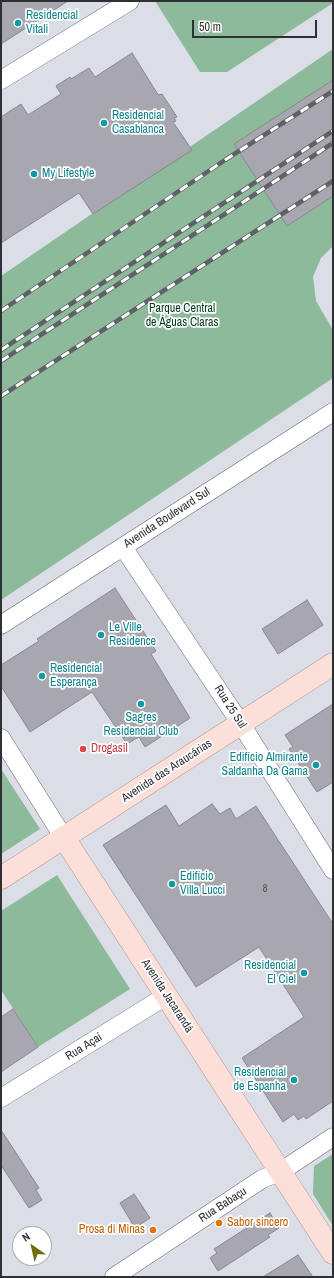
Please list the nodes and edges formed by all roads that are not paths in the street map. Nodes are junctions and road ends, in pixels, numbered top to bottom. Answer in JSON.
{"nodes":[{"id":1,"x":130,"y":1,"type":"edge"},
{"id":2,"x":1,"y":80,"type":"edge"},
{"id":3,"x":333,"y":412,"type":"edge"},
{"id":4,"x":123,"y":547,"type":"junction"},
{"id":5,"x":1,"y":625,"type":"edge"},
{"id":6,"x":333,"y":664,"type":"edge"},
{"id":7,"x":241,"y":724,"type":"junction"},
{"id":8,"x":1,"y":738,"type":"edge"},
{"id":9,"x":64,"y":838,"type":"junction"},
{"id":10,"x":333,"y":870,"type":"edge"},
{"id":11,"x":1,"y":878,"type":"edge"},
{"id":12,"x":166,"y":996,"type":"junction"},
{"id":13,"x":1,"y":1098,"type":"edge"},
{"id":14,"x":333,"y":1137,"type":"edge"},
{"id":15,"x":280,"y":1172,"type":"junction"},
{"id":16,"x":333,"y":1253,"type":"edge"},
{"id":17,"x":114,"y":1277,"type":"edge"}],
"edges":[{"from":1,"to":2,"type":"street"},
{"from":3,"to":4,"type":"street","name":"Avenida Boulevard Sul"},
{"from":4,"to":5,"type":"street","name":"Avenida Boulevard Sul"},
{"from":4,"to":7,"type":"street","name":"Rua 25 Sul"},
{"from":6,"to":7,"type":"main road","name":"Avenida das Araucárias"},
{"from":7,"to":9,"type":"main road","name":"Avenida das Araucárias"},
{"from":7,"to":10,"type":"street","name":"Rua 25 Sul"},
{"from":8,"to":9,"type":"street","name":"Avenida Jacarandá"},
{"from":9,"to":11,"type":"main road","name":"Avenida das Araucárias"},
{"from":9,"to":12,"type":"main road","name":"Avenida Jacarandá"},
{"from":12,"to":13,"type":"street","name":"Rua Açaí"},
{"from":12,"to":15,"type":"main road","name":"Avenida Jacarandá"},
{"from":14,"to":15,"type":"street","name":"Rua Babaçu"},
{"from":15,"to":16,"type":"main road","name":"Avenida Jacarandá"},
{"from":15,"to":17,"type":"street","name":"Rua Babaçu"}]}
